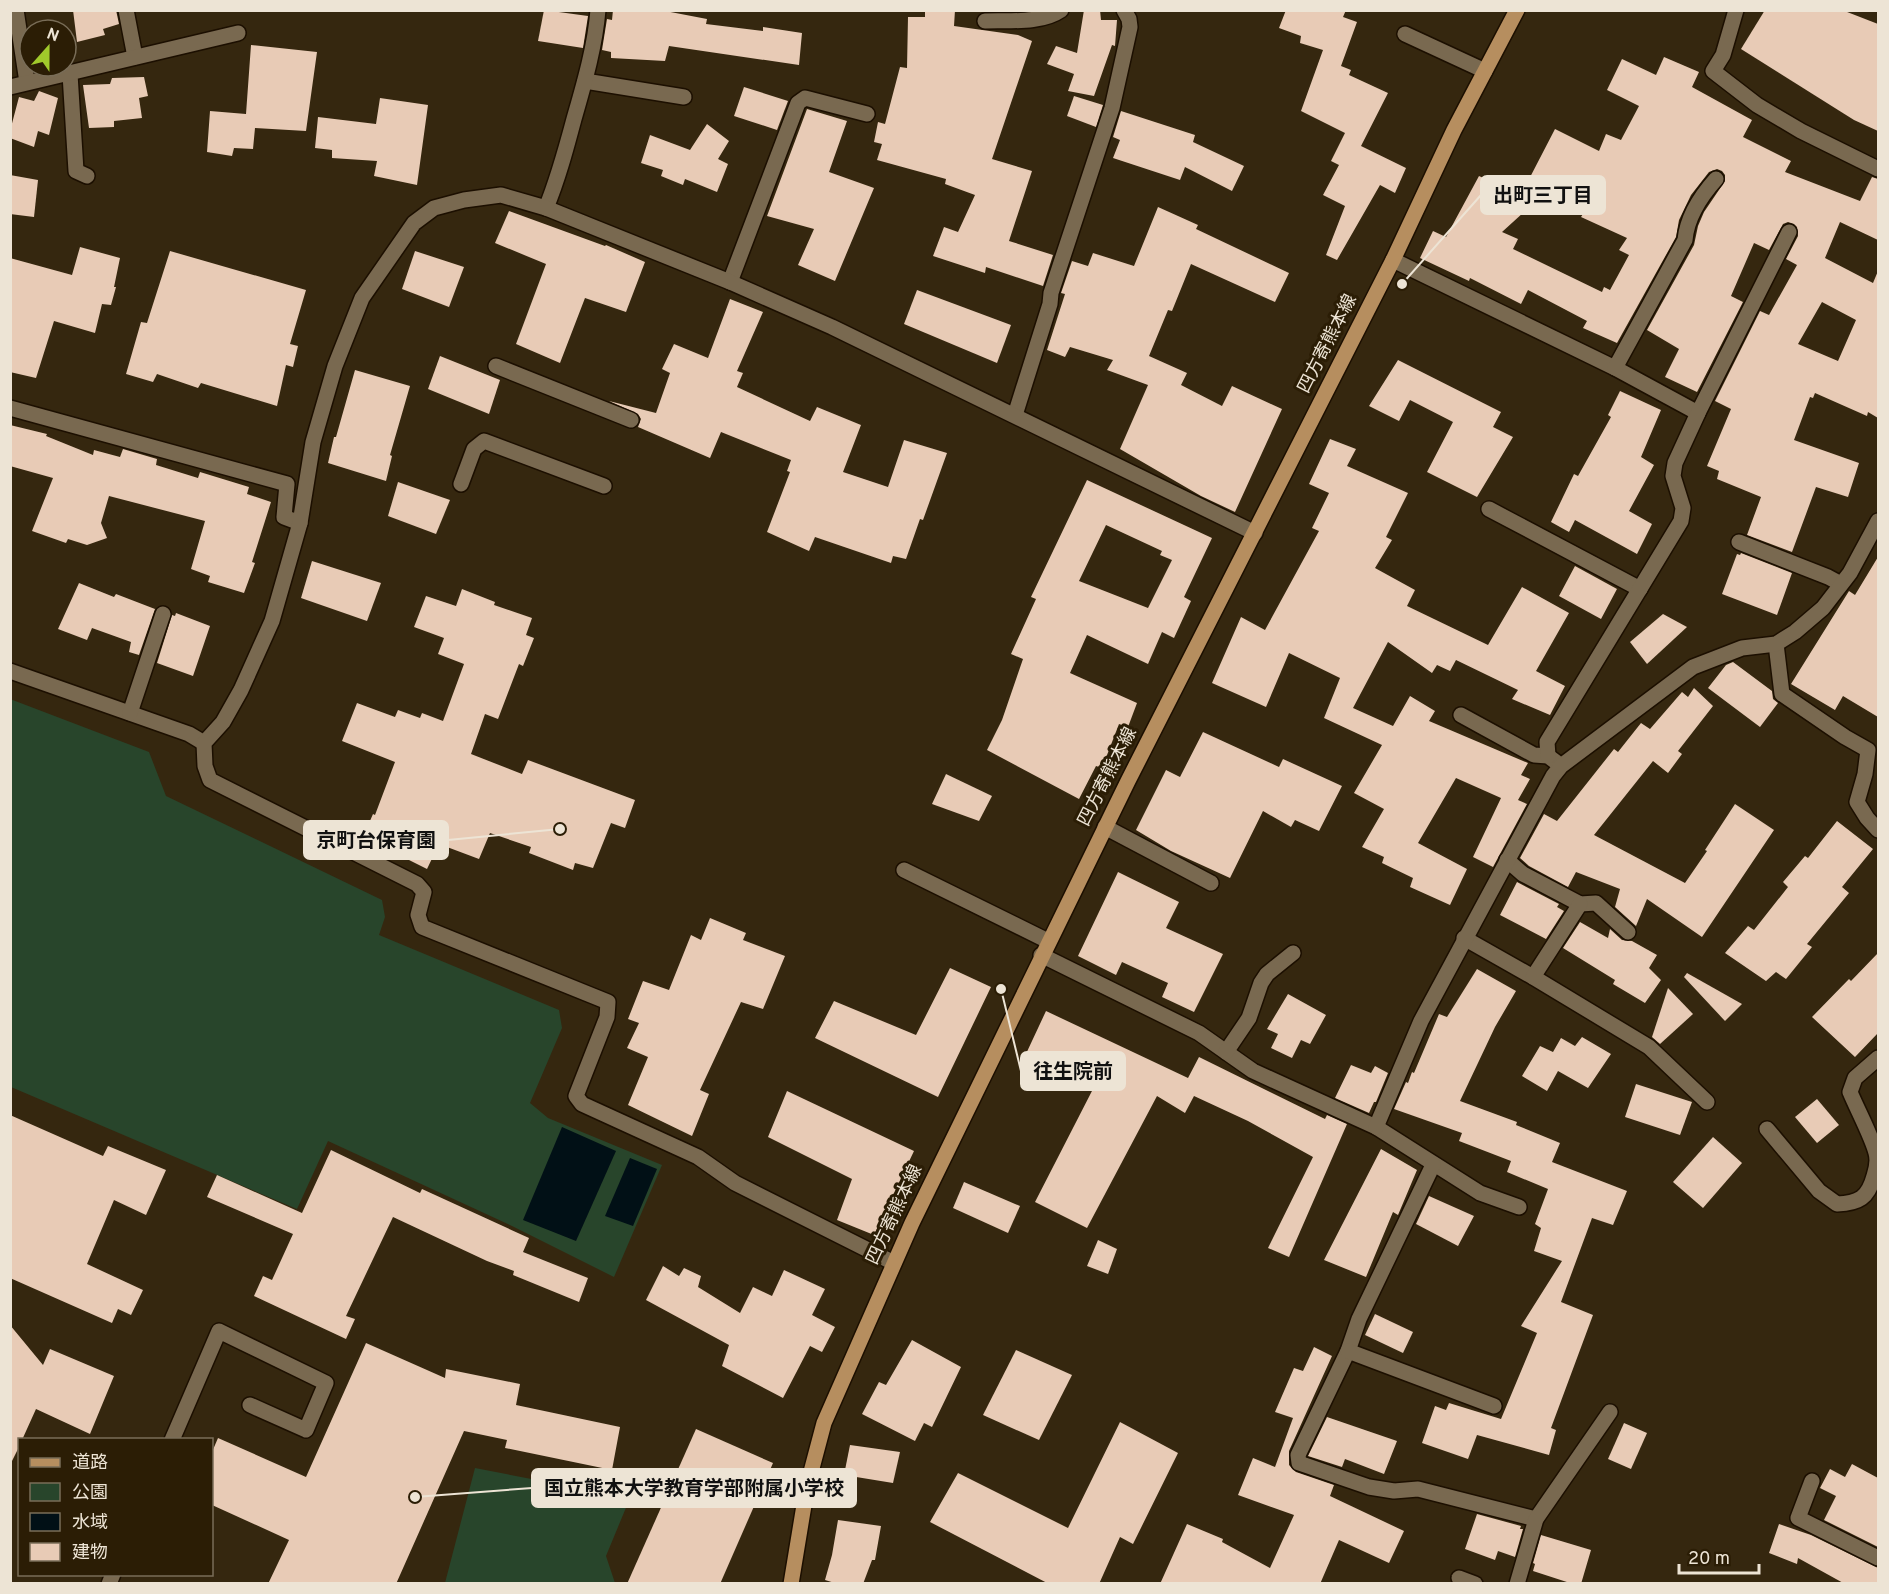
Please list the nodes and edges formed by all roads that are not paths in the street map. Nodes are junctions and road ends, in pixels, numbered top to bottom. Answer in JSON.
{"nodes":[{"id":1,"x":16,"y":10,"type":"edge"},
{"id":2,"x":126,"y":10,"type":"edge"},
{"id":3,"x":598,"y":10,"type":"edge"},
{"id":4,"x":1061,"y":10,"type":"edge"},
{"id":5,"x":1124,"y":10,"type":"edge"},
{"id":6,"x":1517,"y":10,"type":"edge"},
{"id":7,"x":1736,"y":10,"type":"edge"},
{"id":8,"x":985,"y":21,"type":"dead end"},
{"id":9,"x":238,"y":33,"type":"dead end"},
{"id":10,"x":1405,"y":34,"type":"dead end"},
{"id":11,"x":135,"y":57,"type":"junction"},
{"id":12,"x":1485,"y":71,"type":"junction"},
{"id":13,"x":78,"y":72,"type":"edge"},
{"id":14,"x":48,"y":78,"type":"edge"},
{"id":15,"x":70,"y":78,"type":"edge"},
{"id":16,"x":585,"y":81,"type":"junction"},
{"id":17,"x":27,"y":82,"type":"junction"},
{"id":18,"x":10,"y":87,"type":"edge"},
{"id":19,"x":684,"y":97,"type":"dead end"},
{"id":20,"x":867,"y":114,"type":"dead end"},
{"id":21,"x":1878,"y":169,"type":"edge"},
{"id":22,"x":87,"y":176,"type":"dead end"},
{"id":23,"x":1716,"y":179,"type":"dead end"},
{"id":24,"x":546,"y":208,"type":"junction"},
{"id":25,"x":1789,"y":232,"type":"dead end"},
{"id":26,"x":1392,"y":260,"type":"junction"},
{"id":27,"x":730,"y":282,"type":"junction"},
{"id":28,"x":496,"y":366,"type":"dead end"},
{"id":29,"x":1615,"y":368,"type":"junction"},
{"id":30,"x":10,"y":408,"type":"edge"},
{"id":31,"x":1698,"y":413,"type":"junction"},
{"id":32,"x":1015,"y":415,"type":"junction"},
{"id":33,"x":631,"y":420,"type":"dead end"},
{"id":34,"x":461,"y":484,"type":"dead end"},
{"id":35,"x":604,"y":486,"type":"dead end"},
{"id":36,"x":1490,"y":509,"type":"dead end"},
{"id":37,"x":1878,"y":521,"type":"edge"},
{"id":38,"x":300,"y":524,"type":"junction"},
{"id":39,"x":1255,"y":533,"type":"junction"},
{"id":40,"x":1739,"y":542,"type":"dead end"},
{"id":41,"x":1841,"y":584,"type":"junction"},
{"id":42,"x":1640,"y":589,"type":"junction"},
{"id":43,"x":163,"y":614,"type":"dead end"},
{"id":44,"x":1776,"y":644,"type":"junction"},
{"id":45,"x":10,"y":670,"type":"edge"},
{"id":46,"x":130,"y":713,"type":"junction"},
{"id":47,"x":1461,"y":715,"type":"dead end"},
{"id":48,"x":204,"y":743,"type":"junction"},
{"id":49,"x":1554,"y":761,"type":"junction"},
{"id":50,"x":1105,"y":827,"type":"junction"},
{"id":51,"x":1878,"y":830,"type":"edge"},
{"id":52,"x":1507,"y":860,"type":"junction"},
{"id":53,"x":904,"y":870,"type":"dead end"},
{"id":54,"x":1211,"y":883,"type":"dead end"},
{"id":55,"x":1580,"y":904,"type":"junction"},
{"id":56,"x":1628,"y":932,"type":"dead end"},
{"id":57,"x":1464,"y":939,"type":"junction"},
{"id":58,"x":1045,"y":948,"type":"junction"},
{"id":59,"x":1293,"y":953,"type":"dead end"},
{"id":60,"x":1533,"y":977,"type":"junction"},
{"id":61,"x":1226,"y":1052,"type":"junction"},
{"id":62,"x":1878,"y":1058,"type":"edge"},
{"id":63,"x":1707,"y":1102,"type":"dead end"},
{"id":64,"x":1376,"y":1127,"type":"junction"},
{"id":65,"x":1767,"y":1129,"type":"dead end"},
{"id":66,"x":1433,"y":1165,"type":"junction"},
{"id":67,"x":1519,"y":1207,"type":"dead end"},
{"id":68,"x":894,"y":1263,"type":"junction"},
{"id":69,"x":1348,"y":1351,"type":"junction"},
{"id":70,"x":250,"y":1405,"type":"dead end"},
{"id":71,"x":1494,"y":1406,"type":"dead end"},
{"id":72,"x":1610,"y":1412,"type":"dead end"},
{"id":73,"x":173,"y":1438,"type":"edge"},
{"id":74,"x":1812,"y":1481,"type":"dead end"},
{"id":75,"x":1536,"y":1519,"type":"junction"},
{"id":76,"x":1878,"y":1558,"type":"edge"},
{"id":77,"x":1459,"y":1578,"type":"dead end"},
{"id":78,"x":791,"y":1584,"type":"edge"},
{"id":79,"x":1475,"y":1584,"type":"edge"},
{"id":80,"x":1517,"y":1584,"type":"edge"}],
"edges":[{"from":1,"to":17,"type":"street"},
{"from":2,"to":11,"type":"street"},
{"from":3,"to":16,"type":"street"},
{"from":4,"to":8,"type":"street"},
{"from":5,"to":32,"type":"street"},
{"from":6,"to":12,"type":"main road","name":"四方寄熊本線"},
{"from":7,"to":21,"type":"street"},
{"from":9,"to":11,"type":"street"},
{"from":10,"to":12,"type":"street"},
{"from":11,"to":13,"type":"street"},
{"from":12,"to":26,"type":"main road","name":"四方寄熊本線"},
{"from":14,"to":17,"type":"street"},
{"from":15,"to":22,"type":"street"},
{"from":16,"to":19,"type":"street"},
{"from":16,"to":24,"type":"street"},
{"from":17,"to":18,"type":"street"},
{"from":20,"to":27,"type":"street"},
{"from":23,"to":29,"type":"street"},
{"from":24,"to":27,"type":"street"},
{"from":24,"to":38,"type":"street"},
{"from":25,"to":31,"type":"street"},
{"from":26,"to":29,"type":"street"},
{"from":26,"to":39,"type":"main road","name":"四方寄熊本線"},
{"from":27,"to":32,"type":"street"},
{"from":28,"to":33,"type":"street"},
{"from":29,"to":31,"type":"street"},
{"from":30,"to":38,"type":"street"},
{"from":31,"to":42,"type":"street"},
{"from":32,"to":39,"type":"street"},
{"from":34,"to":35,"type":"street"},
{"from":36,"to":42,"type":"street"},
{"from":37,"to":41,"type":"street"},
{"from":38,"to":48,"type":"street"},
{"from":39,"to":50,"type":"main road","name":"四方寄熊本線"},
{"from":40,"to":41,"type":"street"},
{"from":41,"to":44,"type":"street"},
{"from":42,"to":49,"type":"street"},
{"from":43,"to":46,"type":"street"},
{"from":44,"to":49,"type":"street"},
{"from":44,"to":51,"type":"street"},
{"from":45,"to":46,"type":"street"},
{"from":46,"to":48,"type":"street"},
{"from":47,"to":49,"type":"street"},
{"from":48,"to":68,"type":"street"},
{"from":49,"to":52,"type":"street"},
{"from":50,"to":54,"type":"street"},
{"from":50,"to":58,"type":"main road","name":"四方寄熊本線"},
{"from":52,"to":55,"type":"street"},
{"from":52,"to":57,"type":"street"},
{"from":53,"to":58,"type":"street"},
{"from":55,"to":56,"type":"street"},
{"from":55,"to":60,"type":"street"},
{"from":57,"to":60,"type":"street"},
{"from":57,"to":64,"type":"street"},
{"from":58,"to":61,"type":"street"},
{"from":58,"to":68,"type":"main road","name":"四方寄熊本線"},
{"from":59,"to":61,"type":"street"},
{"from":60,"to":63,"type":"street"},
{"from":61,"to":64,"type":"street"},
{"from":62,"to":65,"type":"street"},
{"from":64,"to":66,"type":"street"},
{"from":66,"to":67,"type":"street"},
{"from":66,"to":69,"type":"street"},
{"from":68,"to":78,"type":"main road","name":"四方寄熊本線"},
{"from":69,"to":71,"type":"street"},
{"from":69,"to":75,"type":"street"},
{"from":70,"to":73,"type":"street"},
{"from":72,"to":75,"type":"street"},
{"from":74,"to":76,"type":"street"},
{"from":75,"to":80,"type":"street"},
{"from":77,"to":79,"type":"street"}]}
